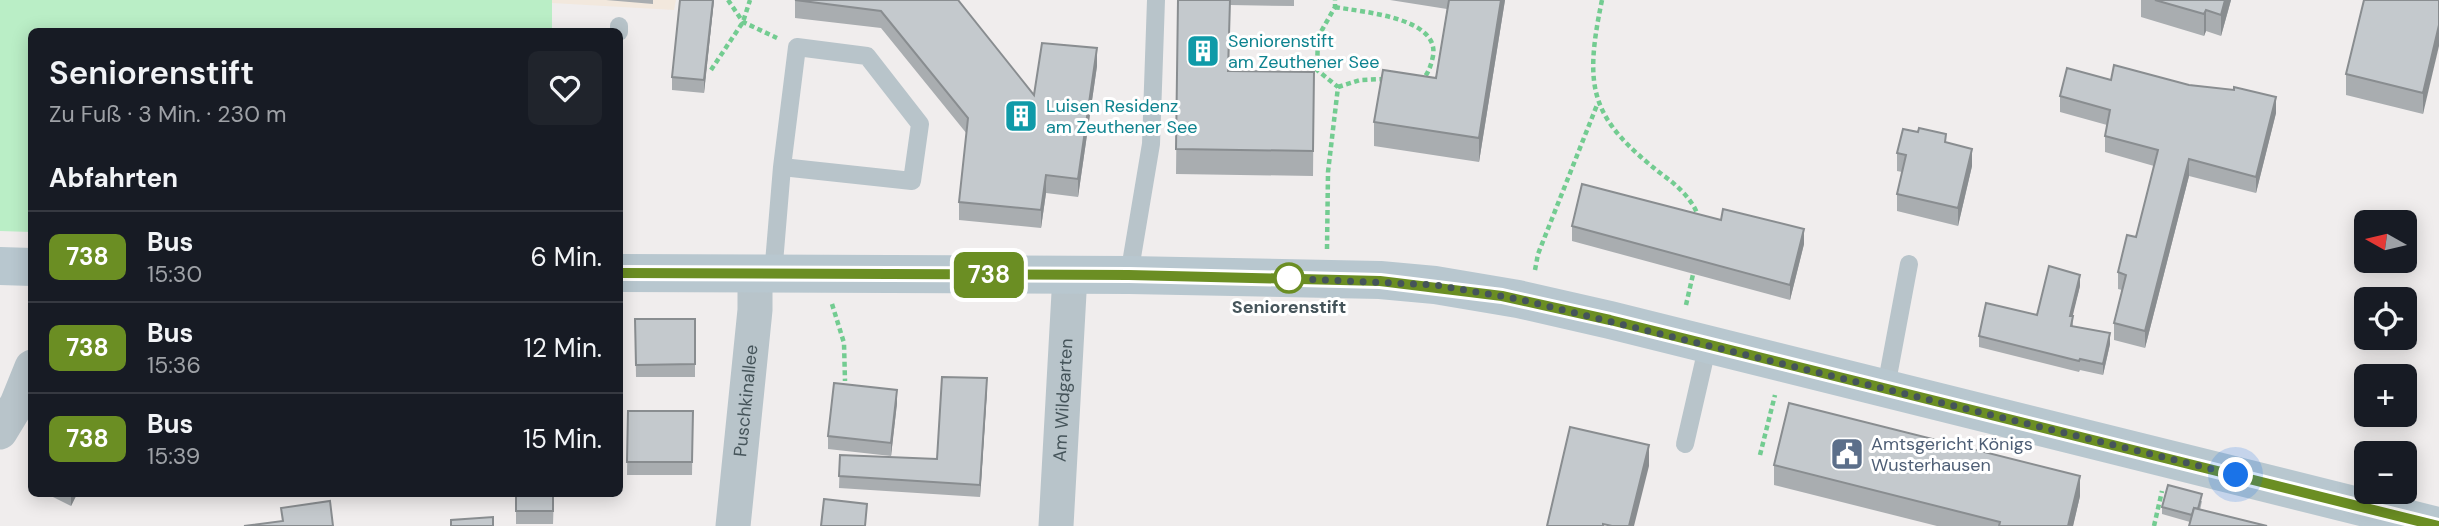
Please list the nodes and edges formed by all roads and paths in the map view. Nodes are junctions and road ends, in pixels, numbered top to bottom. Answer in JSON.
{"nodes":[{"id":1,"x":728,"y":0,"type":"edge"},
{"id":2,"x":750,"y":0,"type":"edge"},
{"id":3,"x":1156,"y":0,"type":"edge"},
{"id":4,"x":1335,"y":0,"type":"edge"},
{"id":5,"x":1602,"y":0,"type":"edge"},
{"id":6,"x":1335,"y":7,"type":"junction"},
{"id":7,"x":743,"y":22,"type":"junction"},
{"id":8,"x":797,"y":47,"type":"junction"},
{"id":9,"x":710,"y":70,"type":"edge"},
{"id":10,"x":1392,"y":80,"type":"edge"},
{"id":11,"x":1412,"y":80,"type":"edge"},
{"id":12,"x":1338,"y":87,"type":"junction"},
{"id":13,"x":1598,"y":105,"type":"junction"},
{"id":14,"x":782,"y":167,"type":"junction"},
{"id":15,"x":1699,"y":224,"type":"edge"},
{"id":16,"x":1326,"y":257,"type":"dead end"},
{"id":17,"x":1696,"y":259,"type":"edge"},
{"id":18,"x":1909,"y":264,"type":"dead end"},
{"id":19,"x":0,"y":266,"type":"edge"},
{"id":20,"x":28,"y":267,"type":"edge"},
{"id":21,"x":623,"y":273,"type":"edge"},
{"id":22,"x":764,"y":275,"type":"junction"},
{"id":23,"x":1070,"y":275,"type":"junction"},
{"id":24,"x":1129,"y":275,"type":"junction"},
{"id":25,"x":1526,"y":288,"type":"junction"},
{"id":26,"x":831,"y":300,"type":"dead end"},
{"id":27,"x":1693,"y":340,"type":"junction"},
{"id":28,"x":28,"y":377,"type":"edge"},
{"id":29,"x":845,"y":381,"type":"edge"},
{"id":30,"x":1778,"y":387,"type":"dead end"},
{"id":31,"x":1886,"y":387,"type":"junction"},
{"id":32,"x":0,"y":432,"type":"edge"},
{"id":33,"x":1685,"y":444,"type":"dead end"},
{"id":34,"x":1760,"y":455,"type":"dead end"},
{"id":35,"x":2164,"y":484,"type":"dead end"},
{"id":36,"x":733,"y":526,"type":"edge"},
{"id":37,"x":1056,"y":526,"type":"edge"},
{"id":38,"x":2154,"y":526,"type":"edge"},
{"id":39,"x":2438,"y":526,"type":"edge"}],
"edges":[{"from":1,"to":7,"type":"path"},
{"from":2,"to":7,"type":"path"},
{"from":3,"to":24,"type":"lane"},
{"from":4,"to":6,"type":"path"},
{"from":5,"to":13,"type":"path"},
{"from":6,"to":11,"type":"path"},
{"from":6,"to":12,"type":"path"},
{"from":7,"to":8,"type":"path"},
{"from":7,"to":9,"type":"path"},
{"from":8,"to":14,"type":"lane"},
{"from":8,"to":14,"type":"lane"},
{"from":10,"to":12,"type":"path"},
{"from":12,"to":16,"type":"path"},
{"from":13,"to":15,"type":"path"},
{"from":13,"to":25,"type":"path"},
{"from":14,"to":22,"type":"lane"},
{"from":17,"to":27,"type":"path"},
{"from":18,"to":31,"type":"lane"},
{"from":19,"to":20,"type":"main road"},
{"from":21,"to":22,"type":"main road"},
{"from":22,"to":23,"type":"main road"},
{"from":22,"to":36,"type":"street","name":"Puschkinallee"},
{"from":23,"to":24,"type":"main road"},
{"from":23,"to":37,"type":"street","name":"Am Wildgarten"},
{"from":24,"to":25,"type":"main road"},
{"from":25,"to":27,"type":"main road"},
{"from":26,"to":29,"type":"path"},
{"from":27,"to":31,"type":"main road"},
{"from":27,"to":33,"type":"lane"},
{"from":28,"to":32,"type":"street"},
{"from":30,"to":34,"type":"path"},
{"from":31,"to":39,"type":"main road"},
{"from":35,"to":38,"type":"path"}]}
